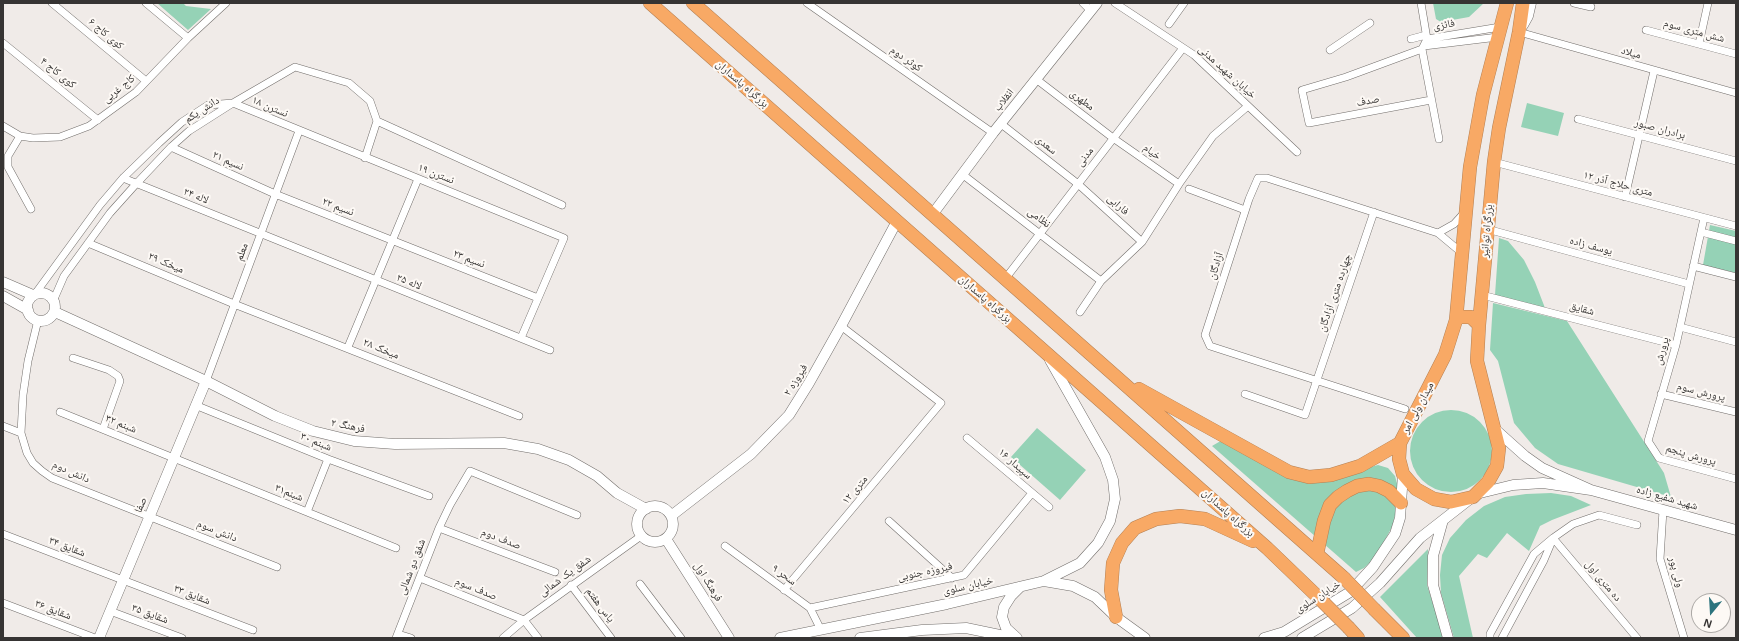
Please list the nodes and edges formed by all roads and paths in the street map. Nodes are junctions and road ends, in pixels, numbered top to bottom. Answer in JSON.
{"nodes":[{"id":1,"x":52,"y":3,"type":"edge"},
{"id":2,"x":146,"y":3,"type":"edge"},
{"id":3,"x":226,"y":3,"type":"edge"},
{"id":4,"x":650,"y":3,"type":"edge"},
{"id":5,"x":693,"y":3,"type":"edge"},
{"id":6,"x":806,"y":3,"type":"edge"},
{"id":7,"x":1083,"y":3,"type":"edge"},
{"id":8,"x":1115,"y":3,"type":"edge"},
{"id":9,"x":1184,"y":3,"type":"edge"},
{"id":10,"x":1421,"y":3,"type":"edge"},
{"id":11,"x":1499,"y":3,"type":"edge"},
{"id":12,"x":1507,"y":3,"type":"edge"},
{"id":13,"x":1523,"y":3,"type":"edge"},
{"id":14,"x":1531,"y":3,"type":"edge"},
{"id":15,"x":1574,"y":3,"type":"edge"},
{"id":16,"x":1708,"y":3,"type":"edge"},
{"id":17,"x":1094,"y":7,"type":"edge"},
{"id":18,"x":1591,"y":7,"type":"dead end"},
{"id":19,"x":1370,"y":23,"type":"dead end"},
{"id":20,"x":1169,"y":24,"type":"dead end"},
{"id":21,"x":1646,"y":30,"type":"dead end"},
{"id":22,"x":1499,"y":32,"type":"junction"},
{"id":23,"x":1519,"y":32,"type":"junction"},
{"id":24,"x":188,"y":38,"type":"junction"},
{"id":25,"x":1411,"y":39,"type":"dead end"},
{"id":26,"x":3,"y":42,"type":"edge"},
{"id":27,"x":1425,"y":42,"type":"junction"},
{"id":28,"x":1699,"y":44,"type":"junction"},
{"id":29,"x":1183,"y":48,"type":"junction"},
{"id":30,"x":1330,"y":50,"type":"dead end"},
{"id":31,"x":1736,"y":54,"type":"edge"},
{"id":32,"x":1654,"y":71,"type":"junction"},
{"id":33,"x":1036,"y":79,"type":"junction"},
{"id":34,"x":146,"y":81,"type":"junction"},
{"id":35,"x":1736,"y":93,"type":"edge"},
{"id":36,"x":1431,"y":100,"type":"junction"},
{"id":37,"x":233,"y":103,"type":"junction"},
{"id":38,"x":1248,"y":106,"type":"junction"},
{"id":39,"x":1578,"y":119,"type":"dead end"},
{"id":40,"x":98,"y":120,"type":"junction"},
{"id":41,"x":377,"y":121,"type":"junction"},
{"id":42,"x":1000,"y":123,"type":"junction"},
{"id":43,"x":3,"y":126,"type":"edge"},
{"id":44,"x":299,"y":131,"type":"junction"},
{"id":45,"x":993,"y":133,"type":"junction"},
{"id":46,"x":1639,"y":135,"type":"junction"},
{"id":47,"x":20,"y":136,"type":"junction"},
{"id":48,"x":1113,"y":138,"type":"junction"},
{"id":49,"x":1438,"y":140,"type":"dead end"},
{"id":50,"x":171,"y":147,"type":"junction"},
{"id":51,"x":1297,"y":152,"type":"dead end"},
{"id":52,"x":365,"y":158,"type":"junction"},
{"id":53,"x":1736,"y":161,"type":"edge"},
{"id":54,"x":1494,"y":162,"type":"junction"},
{"id":55,"x":962,"y":174,"type":"junction"},
{"id":56,"x":123,"y":178,"type":"junction"},
{"id":57,"x":418,"y":179,"type":"junction"},
{"id":58,"x":136,"y":184,"type":"junction"},
{"id":59,"x":1078,"y":184,"type":"junction"},
{"id":60,"x":1179,"y":184,"type":"junction"},
{"id":61,"x":1189,"y":189,"type":"dead end"},
{"id":62,"x":275,"y":194,"type":"junction"},
{"id":63,"x":1625,"y":197,"type":"junction"},
{"id":64,"x":562,"y":205,"type":"dead end"},
{"id":65,"x":31,"y":209,"type":"dead end"},
{"id":66,"x":1246,"y":210,"type":"junction"},
{"id":67,"x":1374,"y":212,"type":"junction"},
{"id":68,"x":1466,"y":212,"type":"junction"},
{"id":69,"x":932,"y":215,"type":"junction"},
{"id":70,"x":1704,"y":218,"type":"junction"},
{"id":71,"x":897,"y":221,"type":"junction"},
{"id":72,"x":1735,"y":223,"type":"edge"},
{"id":73,"x":1487,"y":229,"type":"junction"},
{"id":74,"x":1701,"y":232,"type":"junction"},
{"id":75,"x":1041,"y":233,"type":"junction"},
{"id":76,"x":1438,"y":233,"type":"junction"},
{"id":77,"x":261,"y":234,"type":"junction"},
{"id":78,"x":393,"y":241,"type":"junction"},
{"id":79,"x":1736,"y":241,"type":"edge"},
{"id":80,"x":1142,"y":242,"type":"junction"},
{"id":81,"x":88,"y":243,"type":"junction"},
{"id":82,"x":1462,"y":253,"type":"junction"},
{"id":83,"x":1693,"y":266,"type":"junction"},
{"id":84,"x":1736,"y":277,"type":"edge"},
{"id":85,"x":1006,"y":279,"type":"junction"},
{"id":86,"x":376,"y":280,"type":"junction"},
{"id":87,"x":1101,"y":281,"type":"junction"},
{"id":88,"x":3,"y":282,"type":"edge"},
{"id":89,"x":1689,"y":284,"type":"junction"},
{"id":90,"x":34,"y":295,"type":"junction"},
{"id":91,"x":1482,"y":295,"type":"junction"},
{"id":92,"x":3,"y":296,"type":"edge"},
{"id":93,"x":538,"y":298,"type":"junction"},
{"id":94,"x":54,"y":299,"type":"junction"},
{"id":95,"x":234,"y":304,"type":"junction"},
{"id":96,"x":28,"y":310,"type":"junction"},
{"id":97,"x":54,"y":312,"type":"junction"},
{"id":98,"x":1080,"y":312,"type":"dead end"},
{"id":99,"x":38,"y":320,"type":"junction"},
{"id":100,"x":1456,"y":320,"type":"junction"},
{"id":101,"x":1479,"y":325,"type":"junction"},
{"id":102,"x":841,"y":326,"type":"junction"},
{"id":103,"x":1680,"y":327,"type":"junction"},
{"id":104,"x":521,"y":338,"type":"junction"},
{"id":105,"x":1736,"y":342,"type":"edge"},
{"id":106,"x":1676,"y":345,"type":"junction"},
{"id":107,"x":348,"y":347,"type":"junction"},
{"id":108,"x":550,"y":350,"type":"dead end"},
{"id":109,"x":1046,"y":352,"type":"junction"},
{"id":110,"x":1445,"y":355,"type":"joint"},
{"id":111,"x":73,"y":358,"type":"dead end"},
{"id":112,"x":1118,"y":378,"type":"junction"},
{"id":113,"x":206,"y":381,"type":"junction"},
{"id":114,"x":1316,"y":381,"type":"junction"},
{"id":115,"x":1245,"y":394,"type":"dead end"},
{"id":116,"x":1661,"y":394,"type":"junction"},
{"id":117,"x":196,"y":405,"type":"junction"},
{"id":118,"x":1405,"y":410,"type":"dead end"},
{"id":119,"x":60,"y":412,"type":"dead end"},
{"id":120,"x":1736,"y":412,"type":"edge"},
{"id":121,"x":519,"y":416,"type":"dead end"},
{"id":122,"x":3,"y":426,"type":"edge"},
{"id":123,"x":103,"y":429,"type":"junction"},
{"id":124,"x":1496,"y":430,"type":"junction"},
{"id":125,"x":21,"y":433,"type":"junction"},
{"id":126,"x":967,"y":438,"type":"dead end"},
{"id":127,"x":1648,"y":441,"type":"joint"},
{"id":128,"x":1400,"y":443,"type":"junction"},
{"id":129,"x":174,"y":458,"type":"junction"},
{"id":130,"x":328,"y":459,"type":"junction"},
{"id":131,"x":1404,"y":474,"type":"junction"},
{"id":132,"x":1736,"y":479,"type":"edge"},
{"id":133,"x":1591,"y":490,"type":"junction"},
{"id":134,"x":1032,"y":493,"type":"junction"},
{"id":135,"x":1474,"y":495,"type":"junction"},
{"id":136,"x":429,"y":496,"type":"dead end"},
{"id":137,"x":1401,"y":502,"type":"junction"},
{"id":138,"x":1049,"y":506,"type":"dead end"},
{"id":139,"x":646,"y":509,"type":"junction"},
{"id":140,"x":1663,"y":510,"type":"junction"},
{"id":141,"x":307,"y":512,"type":"junction"},
{"id":142,"x":576,"y":515,"type":"dead end"},
{"id":143,"x":149,"y":516,"type":"junction"},
{"id":144,"x":671,"y":516,"type":"junction"},
{"id":145,"x":889,"y":520,"type":"dead end"},
{"id":146,"x":1443,"y":520,"type":"junction"},
{"id":147,"x":1637,"y":525,"type":"dead end"},
{"id":148,"x":439,"y":528,"type":"junction"},
{"id":149,"x":1736,"y":530,"type":"edge"},
{"id":150,"x":3,"y":534,"type":"edge"},
{"id":151,"x":641,"y":536,"type":"junction"},
{"id":152,"x":1553,"y":538,"type":"junction"},
{"id":153,"x":666,"y":539,"type":"junction"},
{"id":154,"x":725,"y":546,"type":"dead end"},
{"id":155,"x":396,"y":548,"type":"dead end"},
{"id":156,"x":1267,"y":548,"type":"junction"},
{"id":157,"x":1316,"y":554,"type":"junction"},
{"id":158,"x":277,"y":566,"type":"dead end"},
{"id":159,"x":556,"y":572,"type":"dead end"},
{"id":160,"x":420,"y":578,"type":"junction"},
{"id":161,"x":952,"y":578,"type":"junction"},
{"id":162,"x":123,"y":580,"type":"junction"},
{"id":163,"x":1044,"y":581,"type":"junction"},
{"id":164,"x":640,"y":584,"type":"dead end"},
{"id":165,"x":572,"y":585,"type":"junction"},
{"id":166,"x":1022,"y":586,"type":"junction"},
{"id":167,"x":784,"y":590,"type":"junction"},
{"id":168,"x":3,"y":603,"type":"edge"},
{"id":169,"x":810,"y":608,"type":"junction"},
{"id":170,"x":110,"y":611,"type":"junction"},
{"id":171,"x":1116,"y":617,"type":"junction"},
{"id":172,"x":524,"y":620,"type":"junction"},
{"id":173,"x":253,"y":630,"type":"dead end"},
{"id":174,"x":821,"y":630,"type":"junction"},
{"id":175,"x":1354,"y":633,"type":"edge"},
{"id":176,"x":397,"y":636,"type":"edge"},
{"id":177,"x":95,"y":638,"type":"edge"},
{"id":178,"x":98,"y":638,"type":"edge"},
{"id":179,"x":182,"y":638,"type":"edge"},
{"id":180,"x":411,"y":638,"type":"edge"},
{"id":181,"x":503,"y":638,"type":"edge"},
{"id":182,"x":538,"y":638,"type":"edge"},
{"id":183,"x":611,"y":638,"type":"edge"},
{"id":184,"x":680,"y":638,"type":"edge"},
{"id":185,"x":729,"y":638,"type":"edge"},
{"id":186,"x":780,"y":638,"type":"edge"},
{"id":187,"x":860,"y":638,"type":"edge"},
{"id":188,"x":1016,"y":638,"type":"edge"},
{"id":189,"x":1145,"y":638,"type":"edge"},
{"id":190,"x":1264,"y":638,"type":"edge"},
{"id":191,"x":1302,"y":638,"type":"edge"},
{"id":192,"x":1403,"y":638,"type":"edge"},
{"id":193,"x":1448,"y":638,"type":"edge"},
{"id":194,"x":1490,"y":638,"type":"edge"},
{"id":195,"x":1502,"y":638,"type":"edge"},
{"id":196,"x":1637,"y":638,"type":"edge"},
{"id":197,"x":1684,"y":638,"type":"edge"}],
"edges":[{"from":1,"to":34,"type":"street","name":"کوی کاج ۶"},
{"from":2,"to":24,"type":"street"},
{"from":3,"to":24,"type":"street","name":"کاج غربی"},
{"from":4,"to":71,"type":"highway","name":"بزرگراه پاسداران"},
{"from":5,"to":69,"type":"highway"},
{"from":6,"to":45,"type":"street","name":"کوثر دوم"},
{"from":7,"to":17,"type":"street"},
{"from":8,"to":29,"type":"street","name":"خیابان شهید مدنی"},
{"from":9,"to":20,"type":"street"},
{"from":10,"to":27,"type":"street","name":"فائزی"},
{"from":11,"to":22,"type":"main road","name":"بزرگراه توانیر"},
{"from":12,"to":22,"type":"highway","name":"بزرگراه توانیر"},
{"from":13,"to":23,"type":"highway","name":"بزرگراه توانیر"},
{"from":14,"to":23,"type":"main road","name":"بزرگراه توانیر"},
{"from":15,"to":18,"type":"street"},
{"from":16,"to":28,"type":"street"},
{"from":17,"to":33,"type":"main road","name":"انقلاب"},
{"from":19,"to":30,"type":"street"},
{"from":21,"to":28,"type":"street","name":"شش متری سوم"},
{"from":22,"to":27,"type":"street","name":"فائزی"},
{"from":22,"to":68,"type":"highway","name":"بزرگراه توانیر"},
{"from":23,"to":32,"type":"street","name":"میلاد"},
{"from":23,"to":54,"type":"highway","name":"بزرگراه توانیر"},
{"from":24,"to":34,"type":"street","name":"کاج غربی"},
{"from":25,"to":27,"type":"street"},
{"from":26,"to":40,"type":"street","name":"کوی کاج ۴"},
{"from":27,"to":36,"type":"street"},
{"from":27,"to":36,"type":"street","name":"صدف"},
{"from":28,"to":31,"type":"street","name":"شش متری سوم"},
{"from":29,"to":38,"type":"street","name":"خیابان شهید مدنی"},
{"from":29,"to":48,"type":"street","name":"مدنی"},
{"from":32,"to":35,"type":"street","name":"میلاد"},
{"from":32,"to":46,"type":"street"},
{"from":33,"to":42,"type":"main road","name":"انقلاب"},
{"from":33,"to":48,"type":"street","name":"مطهری"},
{"from":34,"to":40,"type":"street","name":"کاج غربی"},
{"from":36,"to":49,"type":"street"},
{"from":37,"to":41,"type":"street"},
{"from":37,"to":44,"type":"street","name":"نسترن ۱۸"},
{"from":37,"to":50,"type":"street","name":"دانش یکم"},
{"from":37,"to":56,"type":"street","name":"دانش یکم"},
{"from":38,"to":51,"type":"street","name":"خیابان شهید مدنی"},
{"from":38,"to":60,"type":"street"},
{"from":39,"to":46,"type":"street","name":"برادران صبور"},
{"from":40,"to":47,"type":"street","name":"کاج غربی"},
{"from":41,"to":52,"type":"street"},
{"from":41,"to":64,"type":"street"},
{"from":42,"to":45,"type":"main road","name":"انقلاب"},
{"from":42,"to":59,"type":"street","name":"سعدی"},
{"from":43,"to":47,"type":"street","name":"کاج غربی"},
{"from":44,"to":52,"type":"street","name":"نسترن ۱۹"},
{"from":44,"to":62,"type":"street","name":"معلم"},
{"from":45,"to":55,"type":"main road","name":"انقلاب"},
{"from":46,"to":53,"type":"street","name":"برادران صبور"},
{"from":46,"to":63,"type":"street"},
{"from":47,"to":65,"type":"street"},
{"from":48,"to":59,"type":"street","name":"مدنی"},
{"from":48,"to":60,"type":"street","name":"خیام"},
{"from":50,"to":58,"type":"street","name":"دانش یکم"},
{"from":50,"to":62,"type":"street","name":"نسیم ۲۱"},
{"from":52,"to":57,"type":"street","name":"نسترن ۱۹"},
{"from":54,"to":63,"type":"street","name":"۱۲ متری حلاج آذر"},
{"from":54,"to":73,"type":"highway","name":"بزرگراه توانیر"},
{"from":55,"to":69,"type":"main road","name":"انقلاب"},
{"from":55,"to":75,"type":"street","name":"نظامی"},
{"from":56,"to":58,"type":"street","name":"لاله ۲۴"},
{"from":56,"to":90,"type":"street","name":"دانش یکم"},
{"from":57,"to":78,"type":"street"},
{"from":57,"to":93,"type":"street","name":"نسترن ۱۹"},
{"from":58,"to":77,"type":"street","name":"لاله ۲۴"},
{"from":58,"to":81,"type":"street","name":"دانش یکم"},
{"from":59,"to":75,"type":"street","name":"مدنی"},
{"from":59,"to":80,"type":"street","name":"فارابی"},
{"from":60,"to":80,"type":"street"},
{"from":61,"to":66,"type":"street"},
{"from":62,"to":77,"type":"street","name":"معلم"},
{"from":62,"to":78,"type":"street","name":"نسیم ۲۲"},
{"from":63,"to":70,"type":"street","name":"۱۲ متری حلاج آذر"},
{"from":66,"to":67,"type":"street","name":"آزادگان"},
{"from":66,"to":114,"type":"street","name":"آزادگان"},
{"from":67,"to":76,"type":"street","name":"آزادگان"},
{"from":67,"to":114,"type":"street","name":"چهارده متری آزادگان"},
{"from":68,"to":76,"type":"street"},
{"from":68,"to":82,"type":"highway","name":"بزرگراه توانیر"},
{"from":69,"to":85,"type":"highway"},
{"from":70,"to":72,"type":"street","name":"۱۲ متری حلاج آذر"},
{"from":70,"to":74,"type":"street","name":"پرورش"},
{"from":71,"to":102,"type":"main road","name":"فیروزه ٢"},
{"from":71,"to":109,"type":"highway","name":"بزرگراه پاسداران"},
{"from":73,"to":89,"type":"street","name":"یوسف زاده"},
{"from":73,"to":91,"type":"highway","name":"بزرگراه توانیر"},
{"from":74,"to":79,"type":"street"},
{"from":74,"to":83,"type":"street","name":"پرورش"},
{"from":75,"to":85,"type":"street","name":"مدنی"},
{"from":75,"to":87,"type":"street","name":"نظامی"},
{"from":76,"to":82,"type":"street","name":"آزادگان"},
{"from":77,"to":86,"type":"street","name":"لاله ۲۵"},
{"from":77,"to":95,"type":"street","name":"معلم"},
{"from":78,"to":86,"type":"street"},
{"from":78,"to":93,"type":"street","name":"نسیم ۲۳"},
{"from":80,"to":87,"type":"street"},
{"from":81,"to":94,"type":"street","name":"دانش یکم"},
{"from":81,"to":95,"type":"street","name":"میخک ۲۹"},
{"from":82,"to":100,"type":"highway","name":"بزرگراه توانیر"},
{"from":83,"to":84,"type":"street"},
{"from":83,"to":89,"type":"street","name":"پرورش"},
{"from":85,"to":112,"type":"highway"},
{"from":86,"to":104,"type":"street","name":"لاله ۲۵"},
{"from":86,"to":107,"type":"street"},
{"from":87,"to":98,"type":"street"},
{"from":88,"to":90,"type":"main road"},
{"from":89,"to":103,"type":"street","name":"پرورش"},
{"from":90,"to":94,"type":"main road"},
{"from":90,"to":96,"type":"main road"},
{"from":91,"to":101,"type":"highway","name":"بزرگراه توانیر"},
{"from":91,"to":106,"type":"street","name":"شقایق"},
{"from":92,"to":96,"type":"main road"},
{"from":93,"to":104,"type":"street"},
{"from":94,"to":97,"type":"main road"},
{"from":95,"to":107,"type":"street","name":"میخک ۲۸"},
{"from":95,"to":113,"type":"street","name":"معلم"},
{"from":96,"to":99,"type":"main road"},
{"from":97,"to":99,"type":"main road"},
{"from":97,"to":113,"type":"main road","name":"فرهنگ ۲"},
{"from":99,"to":125,"type":"street","name":"دانش دوم"},
{"from":100,"to":101,"type":"highway"},
{"from":100,"to":110,"type":"highway","name":"بزرگراه توانیر"},
{"from":101,"to":124,"type":"highway","name":"بزرگراه توانیر"},
{"from":102,"to":144,"type":"main road","name":"فیروزه ٢"},
{"from":102,"to":167,"type":"street","name":"۱۲ متری"},
{"from":103,"to":105,"type":"street"},
{"from":103,"to":106,"type":"street","name":"پرورش"},
{"from":104,"to":108,"type":"street","name":"لاله ۲۵"},
{"from":106,"to":116,"type":"street","name":"پرورش"},
{"from":107,"to":121,"type":"street","name":"میخک ۲۸"},
{"from":109,"to":156,"type":"highway","name":"بزرگراه پاسداران"},
{"from":109,"to":163,"type":"main road"},
{"from":110,"to":128,"type":"highway","name":"میدان ولى امر"},
{"from":111,"to":123,"type":"street"},
{"from":112,"to":128,"type":"highway"},
{"from":112,"to":157,"type":"highway"},
{"from":113,"to":117,"type":"main road","name":"صفا"},
{"from":113,"to":139,"type":"main road","name":"فرهنگ ۲"},
{"from":114,"to":115,"type":"street","name":"چهارده متری آزادگان"},
{"from":114,"to":118,"type":"street","name":"آزادگان"},
{"from":116,"to":120,"type":"street","name":"پرورش سوم"},
{"from":116,"to":127,"type":"street","name":"پرورش"},
{"from":117,"to":129,"type":"main road","name":"صفا"},
{"from":117,"to":130,"type":"street","name":"شبنم ۳۰"},
{"from":119,"to":123,"type":"street","name":"شبنم ۳۲"},
{"from":122,"to":125,"type":"street"},
{"from":123,"to":129,"type":"street","name":"شبنم ۳۲"},
{"from":124,"to":133,"type":"main road"},
{"from":124,"to":135,"type":"highway"},
{"from":125,"to":143,"type":"street","name":"دانش دوم"},
{"from":126,"to":134,"type":"street","name":"سپیدار ۱۶"},
{"from":127,"to":132,"type":"street","name":"پرورش پنجم"},
{"from":128,"to":131,"type":"highway","name":"میدان ولى امر"},
{"from":129,"to":141,"type":"street","name":"شبنم۳۱"},
{"from":129,"to":143,"type":"main road","name":"صفا"},
{"from":130,"to":136,"type":"street","name":"شبنم ۳۰"},
{"from":130,"to":141,"type":"street"},
{"from":131,"to":135,"type":"highway","name":"میدان ولى امر"},
{"from":131,"to":137,"type":"main road","name":"خیابان سلوی"},
{"from":133,"to":135,"type":"main road"},
{"from":133,"to":140,"type":"main road","name":"شهید شفیع زاده"},
{"from":134,"to":138,"type":"street","name":"سپیدار ۱۶"},
{"from":134,"to":161,"type":"street","name":"فیروزه جنوبی"},
{"from":135,"to":146,"type":"main road"},
{"from":137,"to":157,"type":"highway"},
{"from":137,"to":190,"type":"main road","name":"خیابان سلوی"},
{"from":139,"to":144,"type":"main road"},
{"from":139,"to":151,"type":"main road"},
{"from":140,"to":149,"type":"main road","name":"شهید شفیع زاده"},
{"from":140,"to":197,"type":"street","name":"ولی پور"},
{"from":141,"to":155,"type":"street","name":"شبنم۳۱"},
{"from":142,"to":148,"type":"street","name":"شفق دو شمالی"},
{"from":143,"to":158,"type":"street","name":"دانش سوم"},
{"from":143,"to":162,"type":"main road","name":"صفا"},
{"from":144,"to":153,"type":"main road"},
{"from":145,"to":161,"type":"street"},
{"from":146,"to":191,"type":"main road"},
{"from":146,"to":193,"type":"main road"},
{"from":147,"to":152,"type":"street"},
{"from":148,"to":159,"type":"street","name":"صدف دوم"},
{"from":148,"to":160,"type":"street","name":"شفق دو شمالی"},
{"from":150,"to":162,"type":"street","name":"شقایق ۳۴"},
{"from":151,"to":153,"type":"main road"},
{"from":151,"to":165,"type":"street","name":"شفق یک شمالی"},
{"from":152,"to":194,"type":"street"},
{"from":152,"to":195,"type":"street"},
{"from":152,"to":196,"type":"street","name":"ده متری اول"},
{"from":153,"to":185,"type":"main road","name":"فرهنگ اول"},
{"from":154,"to":167,"type":"street","name":"سحر ۹"},
{"from":156,"to":171,"type":"highway"},
{"from":156,"to":175,"type":"highway","name":"بزرگراه پاسداران","bridge":true},
{"from":157,"to":192,"type":"highway","bridge":true},
{"from":160,"to":172,"type":"street","name":"صدف سوم"},
{"from":160,"to":176,"type":"street","name":"شفق دو شمالی"},
{"from":161,"to":169,"type":"street","name":"فیروزه جنوبی"},
{"from":162,"to":170,"type":"main road","name":"صفا"},
{"from":162,"to":173,"type":"street","name":"شقایق ۳۳"},
{"from":163,"to":166,"type":"main road","name":"خیابان سلوی"},
{"from":163,"to":171,"type":"main road","name":"خیابان سلوی"},
{"from":164,"to":184,"type":"street"},
{"from":165,"to":172,"type":"street","name":"شفق یک شمالی"},
{"from":165,"to":183,"type":"street","name":"یاس هفتم"},
{"from":166,"to":174,"type":"main road","name":"خیابان سلوی"},
{"from":166,"to":188,"type":"main road"},
{"from":167,"to":169,"type":"street","name":"سحر ۹"},
{"from":168,"to":177,"type":"street","name":"شقایق ۳۶"},
{"from":169,"to":174,"type":"street","name":"سحر ۹"},
{"from":170,"to":178,"type":"main road","name":"صفا"},
{"from":170,"to":179,"type":"street","name":"شقایق ۳۵"},
{"from":171,"to":189,"type":"main road","name":"خیابان سلوی"},
{"from":172,"to":181,"type":"street","name":"شفق یک شمالی"},
{"from":172,"to":182,"type":"street"},
{"from":174,"to":186,"type":"main road","name":"خیابان سلوی"},
{"from":176,"to":180,"type":"street"},
{"from":187,"to":188,"type":"main road"}]}
